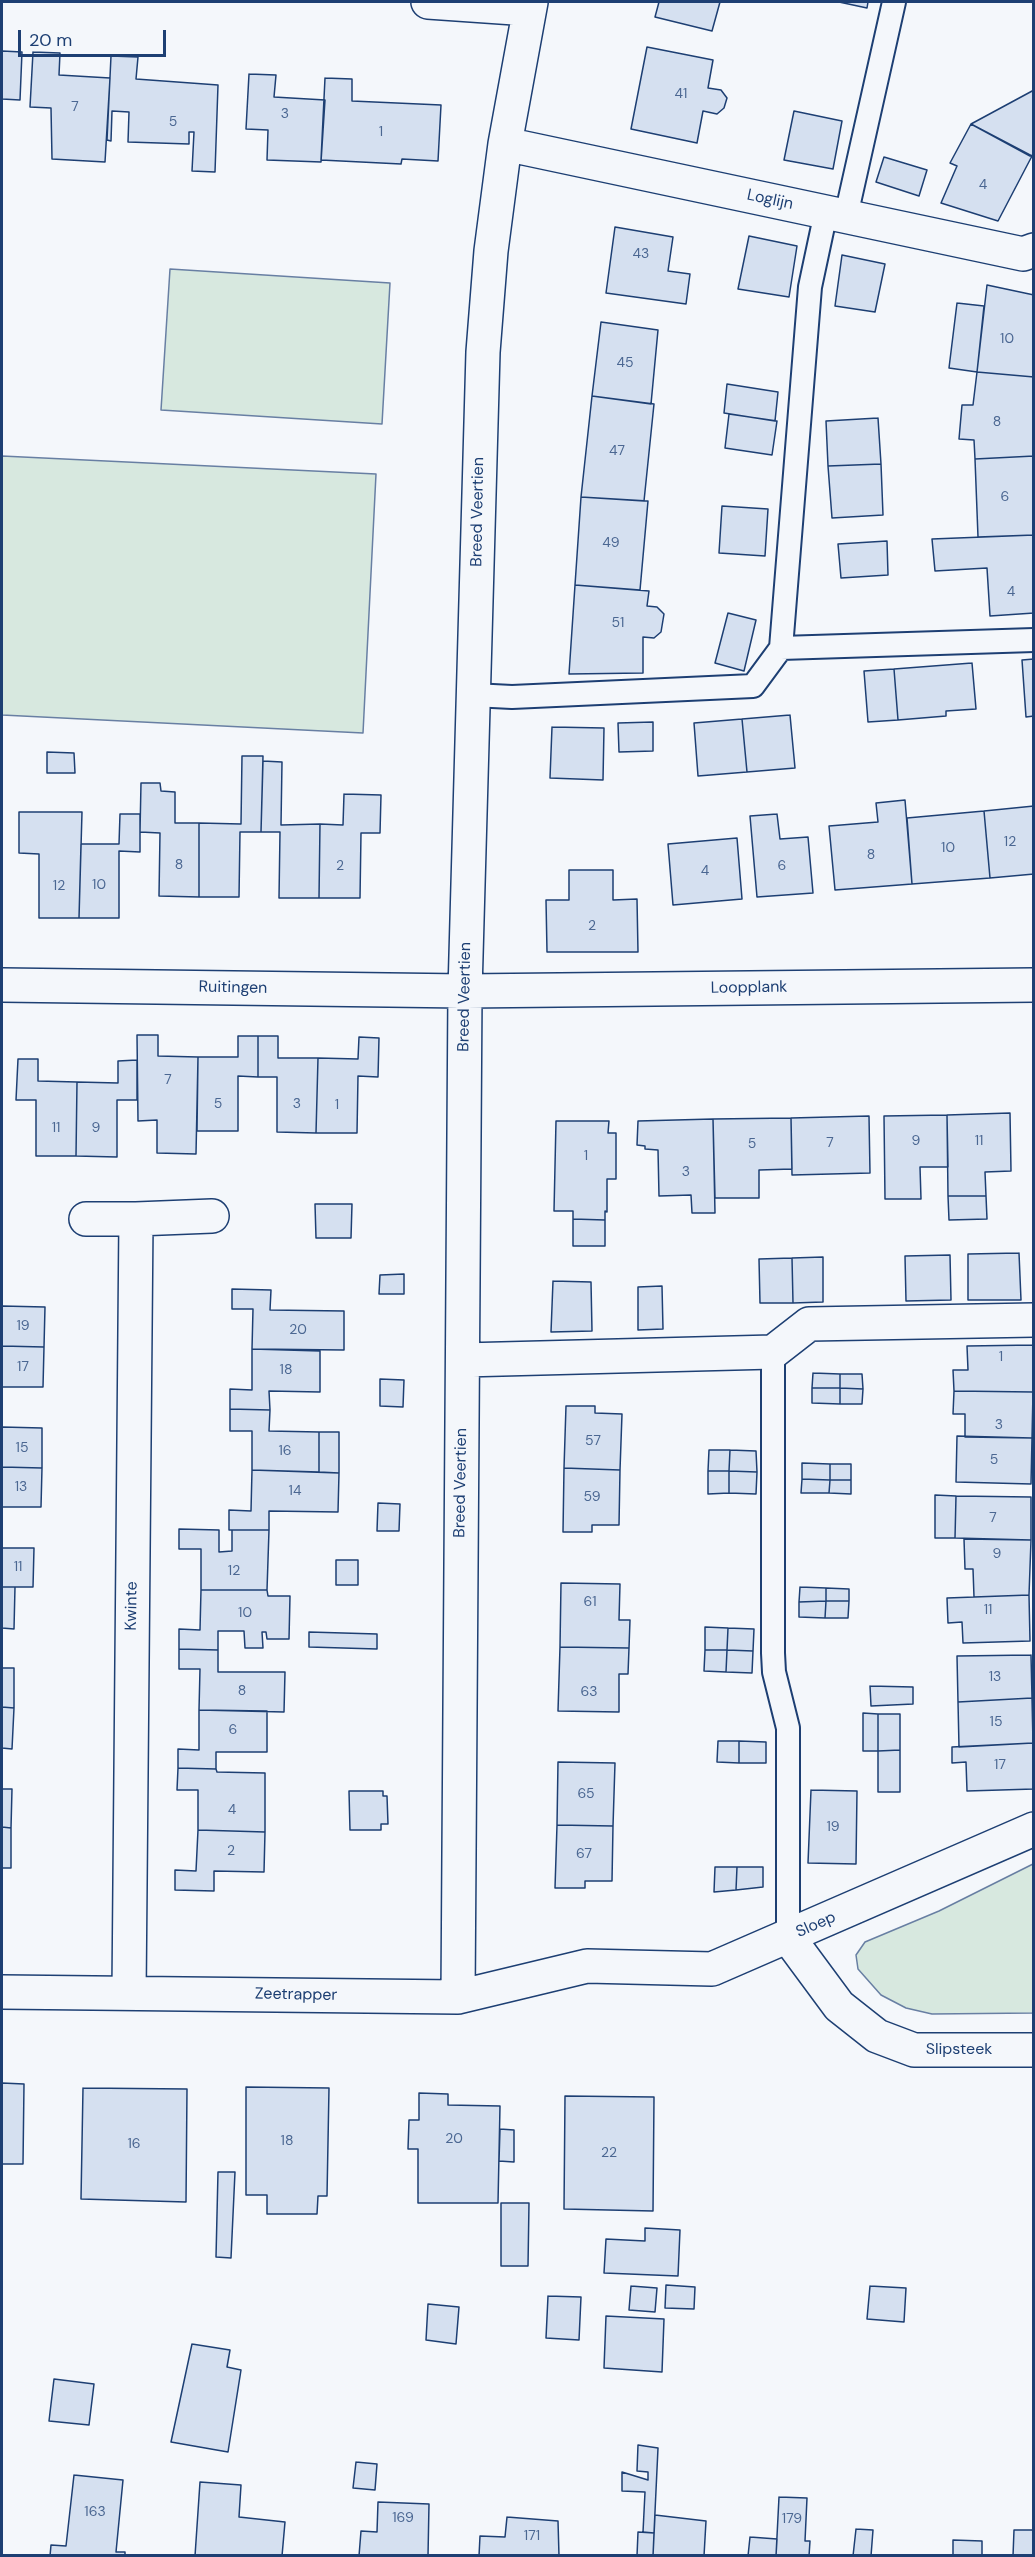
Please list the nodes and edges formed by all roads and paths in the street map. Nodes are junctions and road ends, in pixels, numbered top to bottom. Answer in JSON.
{"nodes":[{"id":1,"x":428,"y":2,"type":"edge"},
{"id":2,"x":894,"y":2,"type":"edge"},
{"id":3,"x":480,"y":3,"type":"edge"},
{"id":4,"x":530,"y":5,"type":"edge"},
{"id":5,"x":505,"y":144,"type":"junction"},
{"id":6,"x":836,"y":214,"type":"junction"},
{"id":7,"x":1034,"y":250,"type":"edge"},
{"id":8,"x":1034,"y":640,"type":"edge"},
{"id":9,"x":782,"y":648,"type":"junction"},
{"id":10,"x":473,"y":695,"type":"junction"},
{"id":11,"x":2,"y":985,"type":"edge"},
{"id":12,"x":1034,"y":985,"type":"edge"},
{"id":13,"x":465,"y":991,"type":"junction"},
{"id":14,"x":212,"y":1216,"type":"dead end"},
{"id":15,"x":86,"y":1219,"type":"dead end"},
{"id":16,"x":136,"y":1219,"type":"junction"},
{"id":17,"x":1034,"y":1320,"type":"edge"},
{"id":18,"x":773,"y":1352,"type":"junction"},
{"id":19,"x":462,"y":1360,"type":"junction"},
{"id":20,"x":1034,"y":1829,"type":"edge"},
{"id":21,"x":788,"y":1937,"type":"junction"},
{"id":22,"x":587,"y":1966,"type":"joint"},
{"id":23,"x":2,"y":1992,"type":"edge"},
{"id":24,"x":129,"y":1994,"type":"junction"},
{"id":25,"x":458,"y":1997,"type":"junction"},
{"id":26,"x":1034,"y":2050,"type":"edge"}],
"edges":[{"from":1,"to":3,"type":"street"},
{"from":2,"to":6,"type":"lane"},
{"from":3,"to":4,"type":"street"},
{"from":4,"to":5,"type":"street","name":"Breed Veertien"},
{"from":5,"to":6,"type":"street","name":"Loglijn"},
{"from":5,"to":10,"type":"street","name":"Breed Veertien"},
{"from":6,"to":7,"type":"street","name":"Loglijn"},
{"from":6,"to":9,"type":"lane"},
{"from":8,"to":9,"type":"lane"},
{"from":9,"to":10,"type":"lane"},
{"from":10,"to":13,"type":"street","name":"Breed Veertien"},
{"from":11,"to":13,"type":"street","name":"Ruitingen"},
{"from":12,"to":13,"type":"street","name":"Loopplank"},
{"from":13,"to":19,"type":"street","name":"Breed Veertien"},
{"from":14,"to":16,"type":"street"},
{"from":15,"to":16,"type":"street"},
{"from":16,"to":24,"type":"street","name":"Kwinte"},
{"from":17,"to":18,"type":"street"},
{"from":18,"to":19,"type":"street"},
{"from":18,"to":21,"type":"lane"},
{"from":19,"to":25,"type":"street","name":"Breed Veertien"},
{"from":20,"to":21,"type":"street","name":"Sloep"},
{"from":21,"to":22,"type":"street","name":"Sloep"},
{"from":21,"to":26,"type":"street","name":"Slipsteek"},
{"from":22,"to":25,"type":"street","name":"Zeetrapper"},
{"from":23,"to":24,"type":"street","name":"Zeetrapper"},
{"from":24,"to":25,"type":"street","name":"Zeetrapper"}]}
